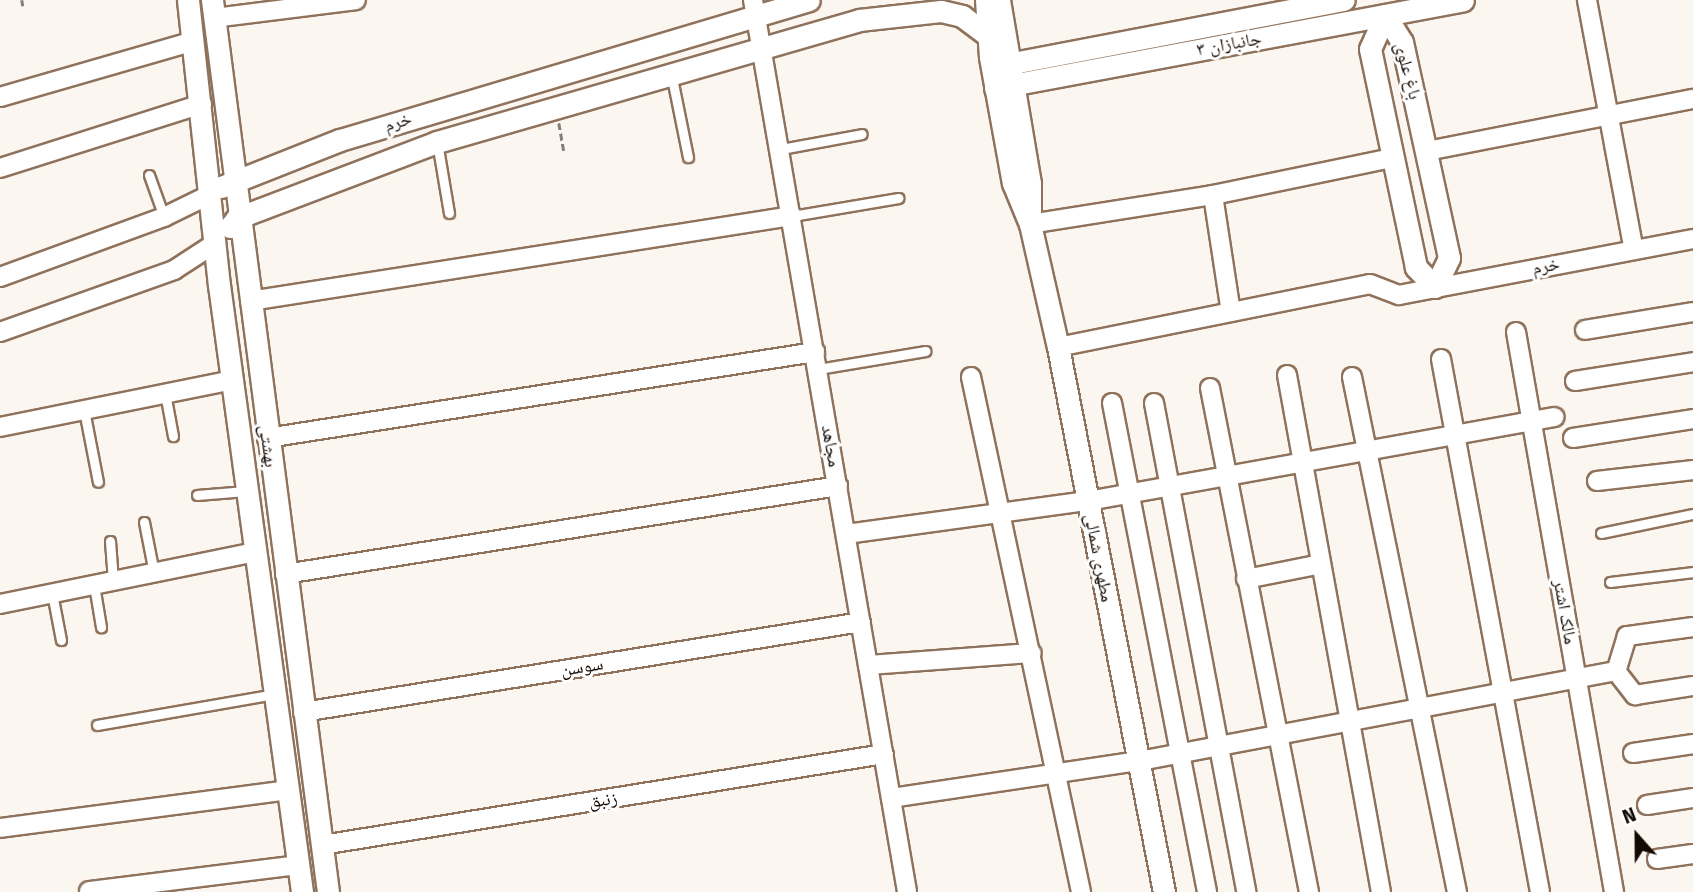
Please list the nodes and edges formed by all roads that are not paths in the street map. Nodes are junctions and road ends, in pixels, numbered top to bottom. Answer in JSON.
{"nodes":[{"id":1,"x":188,"y":0,"type":"edge"},
{"id":2,"x":356,"y":0,"type":"edge"},
{"id":3,"x":809,"y":0,"type":"edge"},
{"id":4,"x":986,"y":0,"type":"edge"},
{"id":5,"x":999,"y":0,"type":"edge"},
{"id":6,"x":1344,"y":0,"type":"edge"},
{"id":7,"x":1463,"y":0,"type":"edge"},
{"id":8,"x":1587,"y":0,"type":"edge"},
{"id":9,"x":755,"y":7,"type":"edge"},
{"id":10,"x":1384,"y":8,"type":"edge"},
{"id":11,"x":213,"y":9,"type":"edge"},
{"id":12,"x":987,"y":35,"type":"junction"},
{"id":13,"x":194,"y":41,"type":"junction"},
{"id":14,"x":762,"y":45,"type":"junction"},
{"id":15,"x":1084,"y":60,"type":"junction"},
{"id":16,"x":670,"y":72,"type":"junction"},
{"id":17,"x":1003,"y":75,"type":"junction"},
{"id":18,"x":0,"y":97,"type":"edge"},
{"id":19,"x":1693,"y":99,"type":"edge"},
{"id":20,"x":202,"y":104,"type":"junction"},
{"id":21,"x":1609,"y":116,"type":"junction"},
{"id":22,"x":862,"y":134,"type":"dead end"},
{"id":23,"x":437,"y":142,"type":"junction"},
{"id":24,"x":780,"y":149,"type":"junction"},
{"id":25,"x":1427,"y":151,"type":"junction"},
{"id":26,"x":688,"y":157,"type":"dead end"},
{"id":27,"x":1391,"y":158,"type":"junction"},
{"id":28,"x":0,"y":168,"type":"edge"},
{"id":29,"x":149,"y":175,"type":"dead end"},
{"id":30,"x":233,"y":180,"type":"junction"},
{"id":31,"x":209,"y":195,"type":"junction"},
{"id":32,"x":1213,"y":195,"type":"junction"},
{"id":33,"x":898,"y":198,"type":"dead end"},
{"id":34,"x":449,"y":213,"type":"dead end"},
{"id":35,"x":792,"y":216,"type":"junction"},
{"id":36,"x":164,"y":217,"type":"junction"},
{"id":37,"x":237,"y":218,"type":"junction"},
{"id":38,"x":1030,"y":224,"type":"junction"},
{"id":39,"x":1693,"y":239,"type":"edge"},
{"id":40,"x":214,"y":244,"type":"junction"},
{"id":41,"x":1634,"y":250,"type":"junction"},
{"id":42,"x":0,"y":277,"type":"edge"},
{"id":43,"x":1435,"y":287,"type":"junction"},
{"id":44,"x":250,"y":301,"type":"junction"},
{"id":45,"x":1231,"y":312,"type":"junction"},
{"id":46,"x":1693,"y":312,"type":"edge"},
{"id":47,"x":1585,"y":330,"type":"dead end"},
{"id":48,"x":0,"y":332,"type":"edge"},
{"id":49,"x":1517,"y":332,"type":"dead end"},
{"id":50,"x":1058,"y":347,"type":"junction"},
{"id":51,"x":925,"y":351,"type":"dead end"},
{"id":52,"x":1441,"y":359,"type":"dead end"},
{"id":53,"x":817,"y":360,"type":"junction"},
{"id":54,"x":1693,"y":362,"type":"edge"},
{"id":55,"x":1287,"y":376,"type":"dead end"},
{"id":56,"x":971,"y":377,"type":"dead end"},
{"id":57,"x":1352,"y":377,"type":"dead end"},
{"id":58,"x":233,"y":380,"type":"junction"},
{"id":59,"x":1575,"y":381,"type":"dead end"},
{"id":60,"x":1210,"y":388,"type":"dead end"},
{"id":61,"x":165,"y":394,"type":"junction"},
{"id":62,"x":1112,"y":403,"type":"dead end"},
{"id":63,"x":1154,"y":403,"type":"dead end"},
{"id":64,"x":84,"y":410,"type":"junction"},
{"id":65,"x":1555,"y":417,"type":"dead end"},
{"id":66,"x":1693,"y":419,"type":"edge"},
{"id":67,"x":1532,"y":421,"type":"junction"},
{"id":68,"x":0,"y":427,"type":"edge"},
{"id":69,"x":1455,"y":435,"type":"junction"},
{"id":70,"x":173,"y":436,"type":"dead end"},
{"id":71,"x":267,"y":438,"type":"junction"},
{"id":72,"x":1573,"y":438,"type":"dead end"},
{"id":73,"x":1367,"y":451,"type":"junction"},
{"id":74,"x":1303,"y":462,"type":"junction"},
{"id":75,"x":1693,"y":470,"type":"edge"},
{"id":76,"x":1224,"y":477,"type":"junction"},
{"id":77,"x":1597,"y":481,"type":"dead end"},
{"id":78,"x":97,"y":482,"type":"dead end"},
{"id":79,"x":838,"y":486,"type":"junction"},
{"id":80,"x":1169,"y":486,"type":"junction"},
{"id":81,"x":247,"y":491,"type":"junction"},
{"id":82,"x":1129,"y":494,"type":"junction"},
{"id":83,"x":197,"y":495,"type":"dead end"},
{"id":84,"x":1088,"y":501,"type":"junction"},
{"id":85,"x":1001,"y":514,"type":"junction"},
{"id":86,"x":1693,"y":514,"type":"edge"},
{"id":87,"x":144,"y":522,"type":"dead end"},
{"id":88,"x":1601,"y":533,"type":"dead end"},
{"id":89,"x":846,"y":534,"type":"junction"},
{"id":90,"x":110,"y":541,"type":"dead end"},
{"id":91,"x":255,"y":552,"type":"junction"},
{"id":92,"x":1321,"y":564,"type":"junction"},
{"id":93,"x":1693,"y":572,"type":"edge"},
{"id":94,"x":154,"y":573,"type":"junction"},
{"id":95,"x":285,"y":575,"type":"junction"},
{"id":96,"x":1246,"y":579,"type":"junction"},
{"id":97,"x":113,"y":581,"type":"junction"},
{"id":98,"x":1610,"y":582,"type":"dead end"},
{"id":99,"x":94,"y":584,"type":"junction"},
{"id":100,"x":52,"y":593,"type":"junction"},
{"id":101,"x":0,"y":604,"type":"edge"},
{"id":102,"x":861,"y":622,"type":"junction"},
{"id":103,"x":101,"y":627,"type":"dead end"},
{"id":104,"x":1693,"y":627,"type":"edge"},
{"id":105,"x":61,"y":640,"type":"dead end"},
{"id":106,"x":1032,"y":653,"type":"junction"},
{"id":107,"x":869,"y":666,"type":"junction"},
{"id":108,"x":1616,"y":671,"type":"junction"},
{"id":109,"x":1576,"y":679,"type":"junction"},
{"id":110,"x":1693,"y":687,"type":"edge"},
{"id":111,"x":1503,"y":693,"type":"junction"},
{"id":112,"x":275,"y":694,"type":"junction"},
{"id":113,"x":1420,"y":708,"type":"junction"},
{"id":114,"x":303,"y":712,"type":"junction"},
{"id":115,"x":1350,"y":721,"type":"junction"},
{"id":116,"x":97,"y":725,"type":"dead end"},
{"id":117,"x":1278,"y":735,"type":"junction"},
{"id":118,"x":1693,"y":744,"type":"edge"},
{"id":119,"x":1218,"y":746,"type":"junction"},
{"id":120,"x":1633,"y":753,"type":"dead end"},
{"id":121,"x":884,"y":754,"type":"junction"},
{"id":122,"x":1180,"y":754,"type":"junction"},
{"id":123,"x":1140,"y":761,"type":"junction"},
{"id":124,"x":1058,"y":773,"type":"junction"},
{"id":125,"x":288,"y":790,"type":"junction"},
{"id":126,"x":891,"y":798,"type":"junction"},
{"id":127,"x":1693,"y":799,"type":"edge"},
{"id":128,"x":1647,"y":805,"type":"dead end"},
{"id":129,"x":0,"y":828,"type":"edge"},
{"id":130,"x":321,"y":845,"type":"junction"},
{"id":131,"x":1693,"y":854,"type":"edge"},
{"id":132,"x":1657,"y":859,"type":"dead end"},
{"id":133,"x":299,"y":866,"type":"junction"},
{"id":134,"x":152,"y":888,"type":"edge"},
{"id":135,"x":89,"y":891,"type":"edge"},
{"id":136,"x":302,"y":892,"type":"edge"},
{"id":137,"x":328,"y":892,"type":"edge"},
{"id":138,"x":907,"y":892,"type":"edge"},
{"id":139,"x":1081,"y":892,"type":"edge"},
{"id":140,"x":1164,"y":892,"type":"edge"},
{"id":141,"x":1207,"y":892,"type":"edge"},
{"id":142,"x":1246,"y":892,"type":"edge"},
{"id":143,"x":1309,"y":892,"type":"edge"},
{"id":144,"x":1381,"y":892,"type":"edge"},
{"id":145,"x":1457,"y":892,"type":"edge"},
{"id":146,"x":1540,"y":892,"type":"edge"},
{"id":147,"x":1614,"y":892,"type":"edge"}],
"edges":[{"from":1,"to":13,"type":"street","name":"بهشتی"},
{"from":2,"to":11,"type":"street"},
{"from":3,"to":9,"type":"street","name":"خرم"},
{"from":4,"to":12,"type":"street","name":"مطهری شمالی"},
{"from":5,"to":17,"type":"street","name":"مطهری شمالی"},
{"from":6,"to":15,"type":"street","name":"جانبازان ۳"},
{"from":7,"to":10,"type":"street","name":"جانبازان ۳"},
{"from":8,"to":21,"type":"street"},
{"from":9,"to":14,"type":"street","name":"مجاهد"},
{"from":9,"to":30,"type":"street","name":"خرم"},
{"from":10,"to":15,"type":"street","name":"جانبازان ۳"},
{"from":10,"to":25,"type":"street","name":"باغ علوی"},
{"from":10,"to":27,"type":"street","name":"باغ علوی"},
{"from":11,"to":30,"type":"street","name":"بهشتی"},
{"from":12,"to":14,"type":"street","name":"خرم"},
{"from":12,"to":17,"type":"street","name":"مطهری شمالی"},
{"from":13,"to":18,"type":"street"},
{"from":13,"to":20,"type":"street","name":"بهشتی"},
{"from":14,"to":16,"type":"street","name":"خرم"},
{"from":14,"to":24,"type":"street","name":"مجاهد"},
{"from":15,"to":17,"type":"street","name":"جانبازان ۳"},
{"from":16,"to":23,"type":"street","name":"خرم"},
{"from":16,"to":26,"type":"lane"},
{"from":17,"to":38,"type":"street","name":"مطهری شمالی"},
{"from":19,"to":21,"type":"street"},
{"from":20,"to":28,"type":"street"},
{"from":20,"to":31,"type":"street","name":"بهشتی"},
{"from":21,"to":25,"type":"street"},
{"from":21,"to":41,"type":"street"},
{"from":22,"to":24,"type":"lane"},
{"from":23,"to":34,"type":"lane"},
{"from":23,"to":37,"type":"street","name":"خرم"},
{"from":24,"to":35,"type":"street","name":"مجاهد"},
{"from":25,"to":43,"type":"street","name":"باغ علوی"},
{"from":27,"to":32,"type":"street"},
{"from":27,"to":43,"type":"street","name":"باغ علوی"},
{"from":29,"to":36,"type":"lane"},
{"from":30,"to":31,"type":"street","name":"خرم"},
{"from":30,"to":37,"type":"street","name":"بهشتی"},
{"from":31,"to":36,"type":"street","name":"خرم"},
{"from":31,"to":40,"type":"street","name":"بهشتی"},
{"from":32,"to":38,"type":"street"},
{"from":32,"to":45,"type":"street"},
{"from":33,"to":35,"type":"lane"},
{"from":35,"to":44,"type":"street"},
{"from":35,"to":53,"type":"street","name":"مجاهد"},
{"from":36,"to":42,"type":"street","name":"خرم"},
{"from":37,"to":40,"type":"street","name":"خرم"},
{"from":37,"to":44,"type":"street","name":"بهشتی"},
{"from":38,"to":50,"type":"street","name":"مطهری شمالی"},
{"from":39,"to":41,"type":"street","name":"خرم"},
{"from":40,"to":48,"type":"street"},
{"from":40,"to":58,"type":"street","name":"بهشتی"},
{"from":41,"to":43,"type":"street","name":"خرم"},
{"from":43,"to":45,"type":"street","name":"خرم"},
{"from":44,"to":71,"type":"street","name":"بهشتی"},
{"from":45,"to":50,"type":"street"},
{"from":46,"to":47,"type":"street"},
{"from":49,"to":67,"type":"street","name":"مالک اشتر"},
{"from":50,"to":84,"type":"street","name":"مطهری شمالی"},
{"from":51,"to":53,"type":"lane"},
{"from":52,"to":69,"type":"street"},
{"from":53,"to":71,"type":"street"},
{"from":53,"to":79,"type":"street","name":"مجاهد"},
{"from":54,"to":59,"type":"street"},
{"from":55,"to":74,"type":"street"},
{"from":56,"to":85,"type":"street"},
{"from":57,"to":73,"type":"street"},
{"from":58,"to":61,"type":"street"},
{"from":58,"to":81,"type":"street","name":"بهشتی"},
{"from":60,"to":76,"type":"street"},
{"from":61,"to":64,"type":"street"},
{"from":61,"to":70,"type":"lane"},
{"from":62,"to":82,"type":"street"},
{"from":63,"to":80,"type":"street"},
{"from":64,"to":68,"type":"street"},
{"from":64,"to":78,"type":"lane"},
{"from":65,"to":67,"type":"street"},
{"from":66,"to":72,"type":"street"},
{"from":67,"to":69,"type":"street"},
{"from":67,"to":109,"type":"street","name":"مالک اشتر"},
{"from":69,"to":73,"type":"street"},
{"from":69,"to":111,"type":"street"},
{"from":71,"to":95,"type":"street","name":"بهشتی"},
{"from":73,"to":74,"type":"street"},
{"from":73,"to":113,"type":"street"},
{"from":74,"to":76,"type":"street"},
{"from":74,"to":92,"type":"street"},
{"from":75,"to":77,"type":"street"},
{"from":76,"to":80,"type":"street"},
{"from":76,"to":96,"type":"street"},
{"from":79,"to":89,"type":"street","name":"مجاهد"},
{"from":79,"to":95,"type":"street"},
{"from":80,"to":82,"type":"street"},
{"from":80,"to":119,"type":"street"},
{"from":81,"to":83,"type":"lane"},
{"from":81,"to":91,"type":"street","name":"بهشتی"},
{"from":82,"to":84,"type":"street"},
{"from":82,"to":122,"type":"street"},
{"from":84,"to":85,"type":"street"},
{"from":84,"to":123,"type":"street","name":"مطهری شمالی"},
{"from":85,"to":89,"type":"street"},
{"from":85,"to":106,"type":"street"},
{"from":86,"to":88,"type":"lane"},
{"from":87,"to":94,"type":"lane"},
{"from":89,"to":102,"type":"street","name":"مجاهد"},
{"from":90,"to":97,"type":"lane"},
{"from":91,"to":94,"type":"street"},
{"from":91,"to":112,"type":"street","name":"بهشتی"},
{"from":92,"to":96,"type":"street"},
{"from":92,"to":115,"type":"street"},
{"from":93,"to":98,"type":"lane"},
{"from":94,"to":97,"type":"street"},
{"from":95,"to":114,"type":"street","name":"بهشتی"},
{"from":96,"to":117,"type":"street"},
{"from":97,"to":99,"type":"street"},
{"from":99,"to":100,"type":"street"},
{"from":99,"to":103,"type":"lane"},
{"from":100,"to":101,"type":"street"},
{"from":100,"to":105,"type":"lane"},
{"from":102,"to":107,"type":"street","name":"مجاهد"},
{"from":102,"to":114,"type":"street","name":"سوسن"},
{"from":104,"to":108,"type":"street"},
{"from":106,"to":107,"type":"street"},
{"from":106,"to":124,"type":"street"},
{"from":107,"to":121,"type":"street","name":"مجاهد"},
{"from":108,"to":109,"type":"street"},
{"from":108,"to":110,"type":"street"},
{"from":109,"to":111,"type":"street"},
{"from":109,"to":147,"type":"street","name":"مالک اشتر"},
{"from":111,"to":113,"type":"street"},
{"from":111,"to":146,"type":"street"},
{"from":112,"to":116,"type":"lane"},
{"from":112,"to":125,"type":"street","name":"بهشتی"},
{"from":113,"to":115,"type":"street"},
{"from":113,"to":145,"type":"street"},
{"from":114,"to":130,"type":"street","name":"بهشتی"},
{"from":115,"to":117,"type":"street"},
{"from":115,"to":144,"type":"street"},
{"from":117,"to":119,"type":"street"},
{"from":117,"to":143,"type":"street"},
{"from":118,"to":120,"type":"street"},
{"from":119,"to":122,"type":"street"},
{"from":119,"to":142,"type":"street"},
{"from":121,"to":126,"type":"street","name":"مجاهد"},
{"from":121,"to":130,"type":"street","name":"زنبق"},
{"from":122,"to":123,"type":"street"},
{"from":122,"to":141,"type":"street"},
{"from":123,"to":124,"type":"street"},
{"from":123,"to":140,"type":"street","name":"مطهری شمالی"},
{"from":124,"to":126,"type":"street"},
{"from":124,"to":139,"type":"street"},
{"from":125,"to":129,"type":"street"},
{"from":125,"to":133,"type":"street","name":"بهشتی"},
{"from":126,"to":138,"type":"street","name":"مجاهد"},
{"from":127,"to":128,"type":"street"},
{"from":130,"to":137,"type":"street","name":"بهشتی"},
{"from":131,"to":132,"type":"street"},
{"from":133,"to":134,"type":"street"},
{"from":133,"to":136,"type":"street","name":"بهشتی"},
{"from":134,"to":135,"type":"street"}]}
